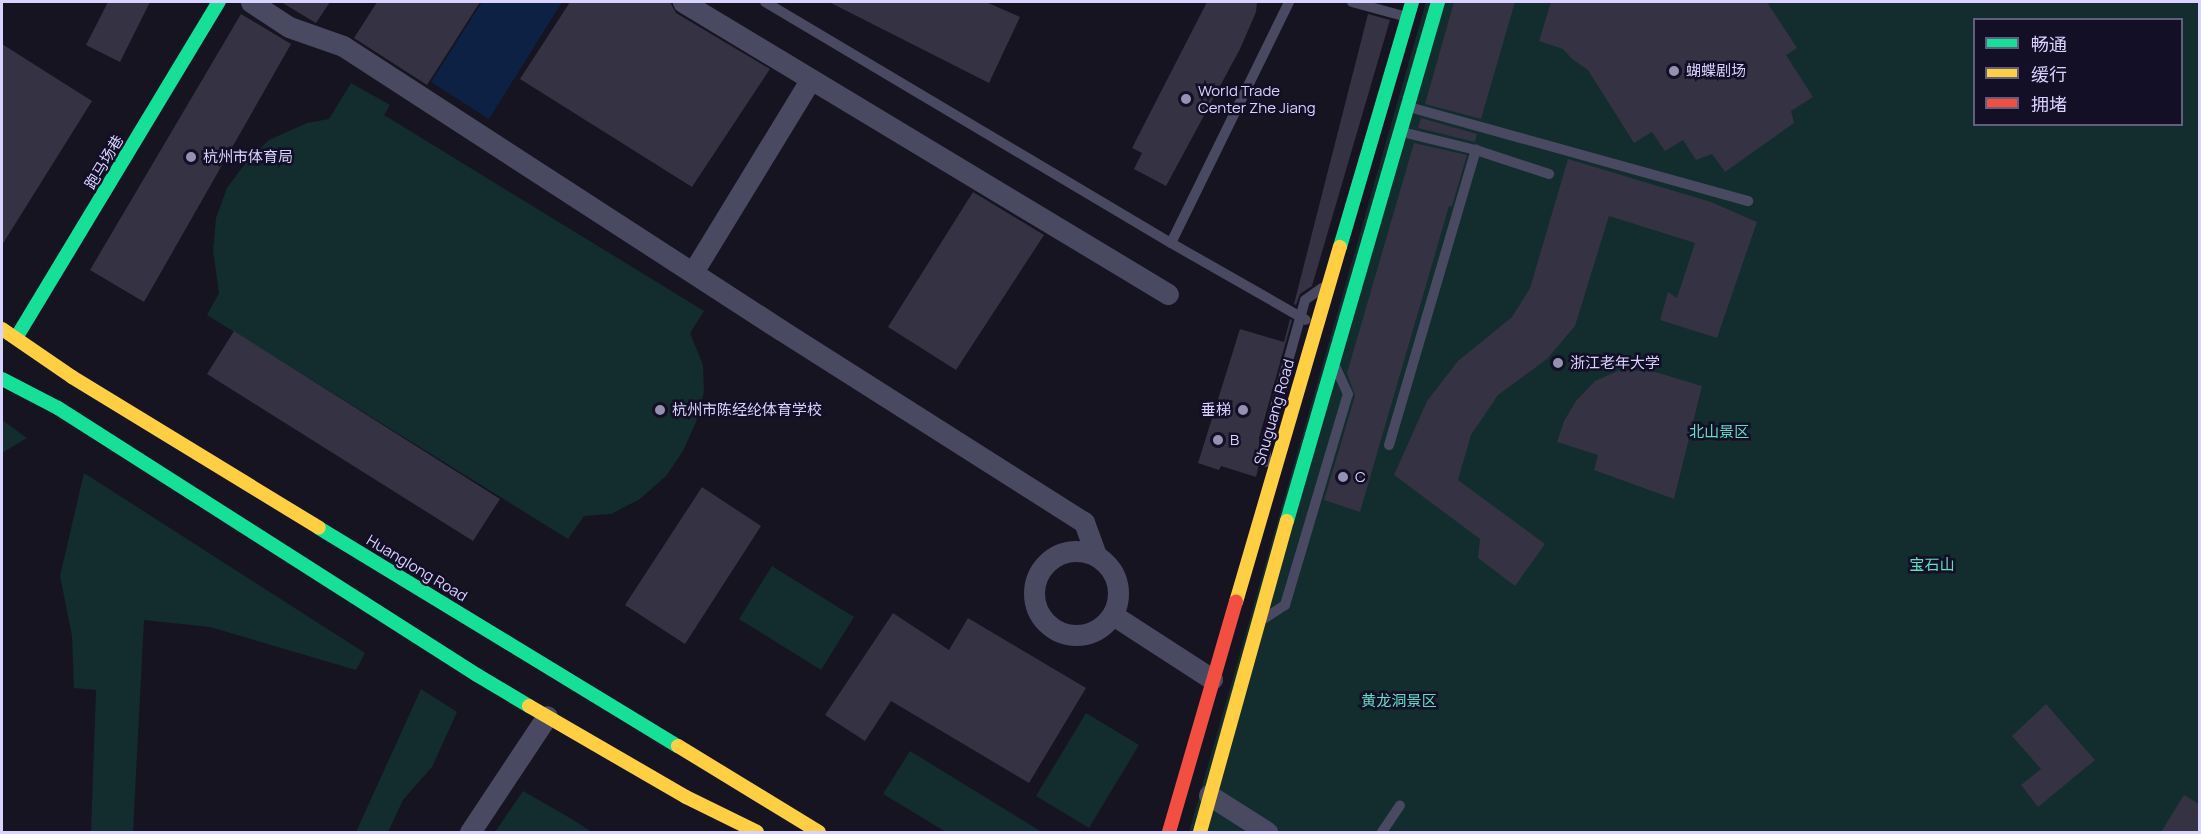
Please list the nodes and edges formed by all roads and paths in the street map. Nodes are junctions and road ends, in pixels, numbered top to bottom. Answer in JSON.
{"nodes":[{"id":1,"x":219,"y":2,"type":"edge"},
{"id":2,"x":251,"y":2,"type":"edge"},
{"id":3,"x":683,"y":2,"type":"edge"},
{"id":4,"x":765,"y":2,"type":"edge"},
{"id":5,"x":1289,"y":2,"type":"edge"},
{"id":6,"x":1352,"y":2,"type":"edge"},
{"id":7,"x":1412,"y":2,"type":"edge"},
{"id":8,"x":1438,"y":2,"type":"edge"},
{"id":9,"x":1408,"y":17,"type":"junction"},
{"id":10,"x":810,"y":80,"type":"junction"},
{"id":11,"x":1406,"y":107,"type":"junction"},
{"id":12,"x":1399,"y":132,"type":"junction"},
{"id":13,"x":1476,"y":150,"type":"junction"},
{"id":14,"x":1549,"y":174,"type":"dead end"},
{"id":15,"x":1748,"y":201,"type":"dead end"},
{"id":16,"x":1171,"y":243,"type":"junction"},
{"id":17,"x":693,"y":272,"type":"junction"},
{"id":18,"x":1330,"y":282,"type":"junction"},
{"id":19,"x":1168,"y":294,"type":"dead end"},
{"id":20,"x":1300,"y":317,"type":"junction"},
{"id":21,"x":1317,"y":326,"type":"junction"},
{"id":22,"x":2,"y":329,"type":"edge"},
{"id":23,"x":16,"y":338,"type":"junction"},
{"id":24,"x":1333,"y":362,"type":"junction"},
{"id":25,"x":32,"y":367,"type":"dead end"},
{"id":26,"x":72,"y":377,"type":"junction"},
{"id":27,"x":2,"y":379,"type":"edge"},
{"id":28,"x":1389,"y":445,"type":"dead end"},
{"id":29,"x":1266,"y":496,"type":"junction"},
{"id":30,"x":1096,"y":555,"type":"junction"},
{"id":31,"x":1113,"y":615,"type":"junction"},
{"id":32,"x":475,"y":622,"type":"junction"},
{"id":33,"x":1258,"y":623,"type":"junction"},
{"id":34,"x":454,"y":661,"type":"junction"},
{"id":35,"x":1212,"y":679,"type":"junction"},
{"id":36,"x":548,"y":716,"type":"junction"},
{"id":37,"x":1209,"y":795,"type":"junction"},
{"id":38,"x":1400,"y":805,"type":"dead end"},
{"id":39,"x":470,"y":832,"type":"edge"},
{"id":40,"x":757,"y":832,"type":"edge"},
{"id":41,"x":819,"y":832,"type":"edge"},
{"id":42,"x":1169,"y":832,"type":"edge"},
{"id":43,"x":1200,"y":832,"type":"edge"},
{"id":44,"x":1267,"y":832,"type":"edge"},
{"id":45,"x":1382,"y":832,"type":"edge"}],
"edges":[{"from":1,"to":23,"type":"main road","name":"跑马场巷"},
{"from":2,"to":17,"type":"street"},
{"from":3,"to":10,"type":"street"},
{"from":4,"to":16,"type":"lane"},
{"from":5,"to":16,"type":"lane"},
{"from":6,"to":9,"type":"lane"},
{"from":7,"to":9,"type":"main road","name":"Shuguang Road"},
{"from":8,"to":11,"type":"main road"},
{"from":9,"to":18,"type":"main road","name":"Shuguang Road"},
{"from":10,"to":17,"type":"street"},
{"from":10,"to":19,"type":"street"},
{"from":11,"to":12,"type":"main road"},
{"from":11,"to":15,"type":"lane"},
{"from":12,"to":13,"type":"lane"},
{"from":12,"to":24,"type":"main road"},
{"from":13,"to":14,"type":"lane"},
{"from":13,"to":28,"type":"lane"},
{"from":16,"to":20,"type":"lane"},
{"from":17,"to":30,"type":"street"},
{"from":18,"to":20,"type":"lane"},
{"from":18,"to":21,"type":"main road","name":"Shuguang Road"},
{"from":20,"to":21,"type":"lane"},
{"from":20,"to":29,"type":"lane"},
{"from":21,"to":29,"type":"main road","name":"Shuguang Road"},
{"from":22,"to":23,"type":"main road","name":"Huanglong Road"},
{"from":23,"to":26,"type":"main road","name":"Huanglong Road"},
{"from":24,"to":33,"type":"main road"},
{"from":24,"to":33,"type":"lane"},
{"from":25,"to":26,"type":"main road"},
{"from":26,"to":32,"type":"main road","name":"Huanglong Road"},
{"from":27,"to":34,"type":"main road"},
{"from":29,"to":35,"type":"main road","name":"Shuguang Road"},
{"from":30,"to":31,"type":"street"},
{"from":30,"to":31,"type":"street"},
{"from":31,"to":35,"type":"street"},
{"from":32,"to":34,"type":"main road"},
{"from":32,"to":41,"type":"main road","name":"Huanglong Road"},
{"from":33,"to":37,"type":"main road"},
{"from":34,"to":36,"type":"main road"},
{"from":35,"to":42,"type":"main road","name":"Shuguang Road"},
{"from":36,"to":39,"type":"street"},
{"from":36,"to":40,"type":"main road"},
{"from":37,"to":43,"type":"main road"},
{"from":37,"to":44,"type":"street"},
{"from":38,"to":45,"type":"lane"}]}
